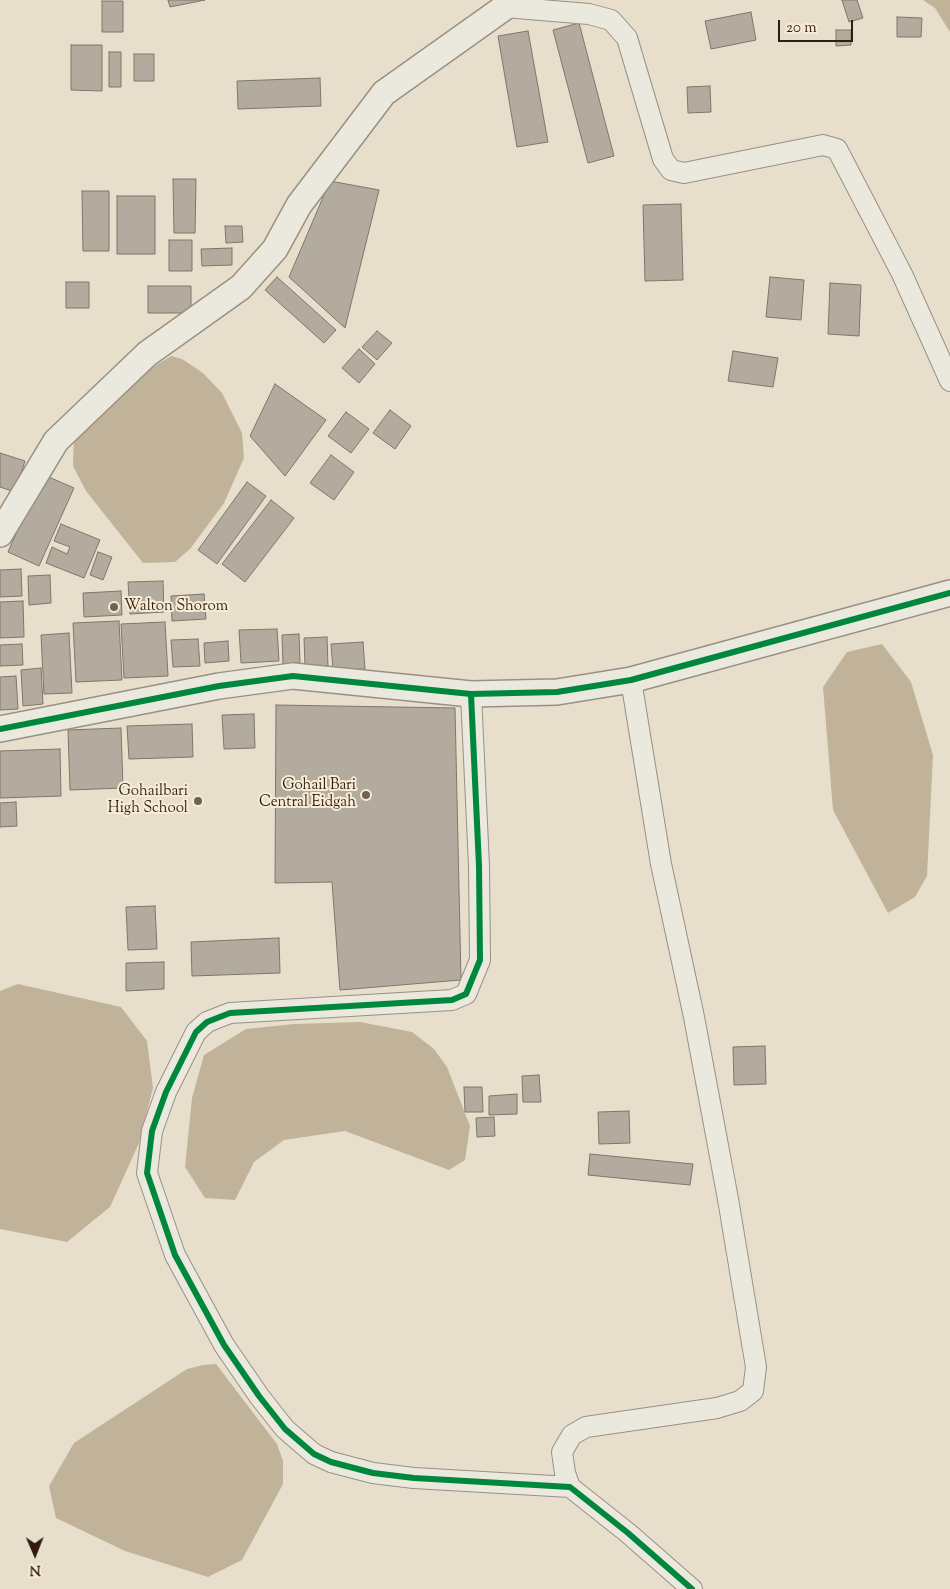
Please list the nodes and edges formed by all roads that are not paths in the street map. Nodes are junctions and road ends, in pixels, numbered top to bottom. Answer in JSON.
{"nodes":[{"id":1,"x":506,"y":4,"type":"edge"},
{"id":2,"x":950,"y":382,"type":"edge"},
{"id":3,"x":0,"y":534,"type":"edge"},
{"id":4,"x":950,"y":593,"type":"edge"},
{"id":5,"x":631,"y":680,"type":"junction"},
{"id":6,"x":471,"y":694,"type":"junction"},
{"id":7,"x":0,"y":729,"type":"edge"},
{"id":8,"x":570,"y":1487,"type":"junction"},
{"id":9,"x":692,"y":1589,"type":"edge"}],
"edges":[{"from":1,"to":2,"type":"street"},
{"from":1,"to":3,"type":"street"},
{"from":4,"to":5,"type":"street"},
{"from":5,"to":6,"type":"street"},
{"from":5,"to":8,"type":"street"},
{"from":6,"to":7,"type":"street"},
{"from":6,"to":8,"type":"street"},
{"from":8,"to":9,"type":"street"}]}
